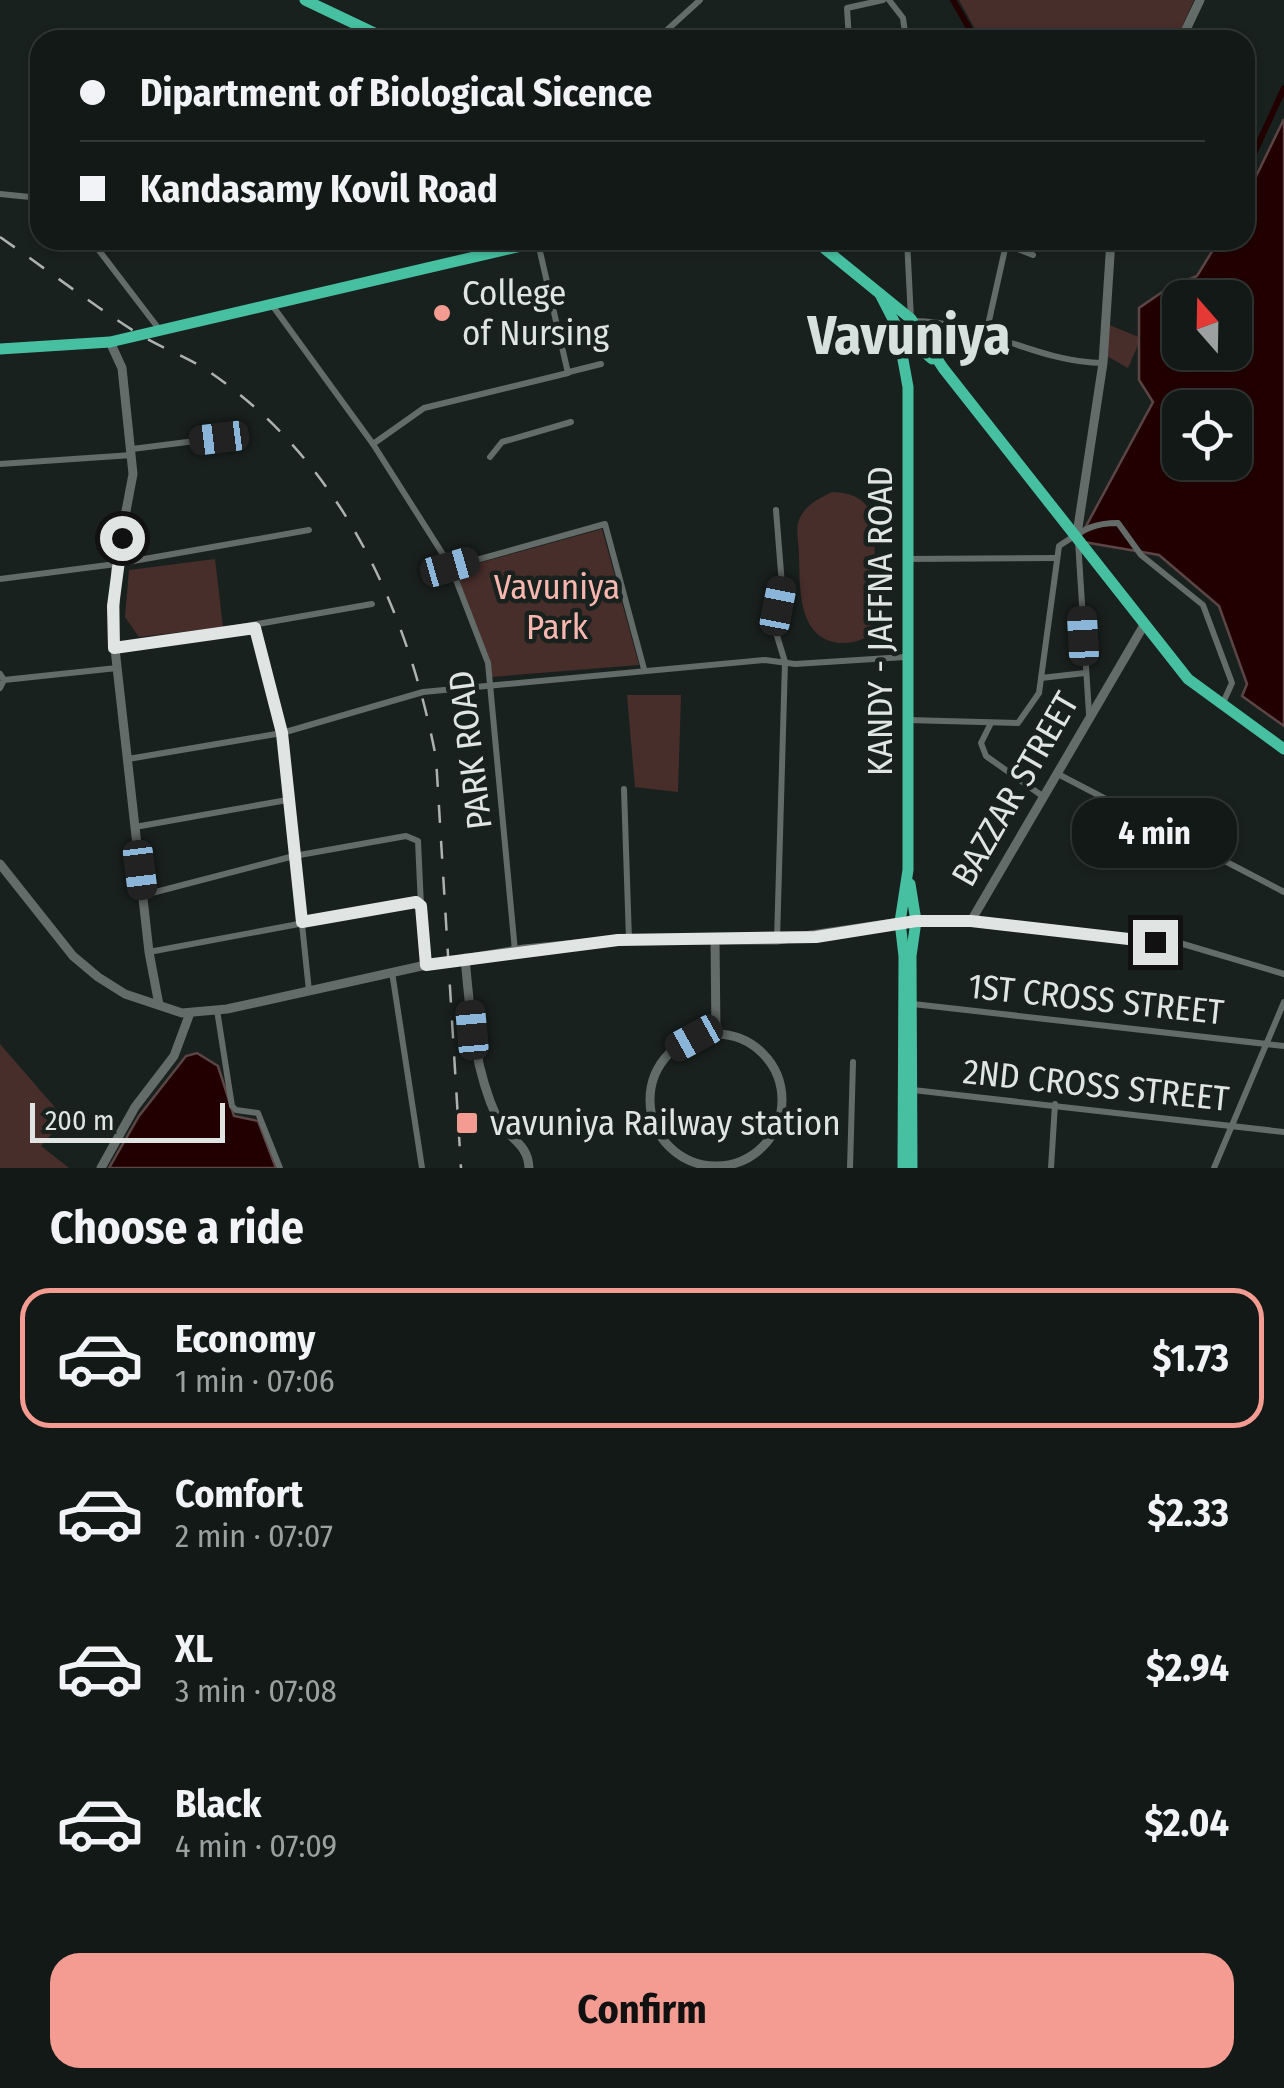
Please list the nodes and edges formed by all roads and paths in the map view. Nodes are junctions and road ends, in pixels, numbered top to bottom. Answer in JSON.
{"nodes":[{"id":1,"x":305,"y":0,"type":"edge"},
{"id":2,"x":700,"y":0,"type":"edge"},
{"id":3,"x":886,"y":0,"type":"edge"},
{"id":4,"x":1200,"y":0,"type":"edge"},
{"id":5,"x":368,"y":30,"type":"edge"},
{"id":6,"x":667,"y":30,"type":"edge"},
{"id":7,"x":849,"y":30,"type":"edge"},
{"id":8,"x":905,"y":30,"type":"edge"},
{"id":9,"x":1185,"y":30,"type":"edge"},
{"id":10,"x":0,"y":194,"type":"edge"},
{"id":11,"x":30,"y":197,"type":"edge"},
{"id":12,"x":99,"y":250,"type":"edge"},
{"id":13,"x":505,"y":250,"type":"edge"},
{"id":14,"x":545,"y":250,"type":"edge"},
{"id":15,"x":826,"y":250,"type":"edge"},
{"id":16,"x":907,"y":250,"type":"edge"},
{"id":17,"x":1005,"y":250,"type":"edge"},
{"id":18,"x":1024,"y":250,"type":"edge"},
{"id":19,"x":1110,"y":250,"type":"edge"},
{"id":20,"x":1033,"y":255,"type":"dead end"},
{"id":21,"x":909,"y":288,"type":"junction"},
{"id":22,"x":880,"y":294,"type":"junction"},
{"id":23,"x":272,"y":305,"type":"junction"},
{"id":24,"x":909,"y":317,"type":"junction"},
{"id":25,"x":897,"y":327,"type":"junction"},
{"id":26,"x":159,"y":330,"type":"junction"},
{"id":27,"x":986,"y":334,"type":"junction"},
{"id":28,"x":911,"y":340,"type":"junction"},
{"id":29,"x":110,"y":342,"type":"junction"},
{"id":30,"x":0,"y":348,"type":"edge"},
{"id":31,"x":924,"y":352,"type":"junction"},
{"id":32,"x":1103,"y":362,"type":"junction"},
{"id":33,"x":602,"y":364,"type":"dead end"},
{"id":34,"x":908,"y":366,"type":"junction"},
{"id":35,"x":943,"y":368,"type":"junction"},
{"id":36,"x":568,"y":372,"type":"junction"},
{"id":37,"x":572,"y":422,"type":"dead end"},
{"id":38,"x":219,"y":438,"type":"dead end"},
{"id":39,"x":373,"y":444,"type":"junction"},
{"id":40,"x":132,"y":452,"type":"junction"},
{"id":41,"x":490,"y":457,"type":"dead end"},
{"id":42,"x":0,"y":464,"type":"edge"},
{"id":43,"x":776,"y":510,"type":"dead end"},
{"id":44,"x":309,"y":530,"type":"dead end"},
{"id":45,"x":1078,"y":538,"type":"junction"},
{"id":46,"x":1055,"y":558,"type":"junction"},
{"id":47,"x":906,"y":559,"type":"junction"},
{"id":48,"x":116,"y":564,"type":"junction"},
{"id":49,"x":450,"y":567,"type":"junction"},
{"id":50,"x":0,"y":579,"type":"edge"},
{"id":51,"x":372,"y":604,"type":"dead end"},
{"id":52,"x":1144,"y":625,"type":"junction"},
{"id":53,"x":255,"y":628,"type":"junction"},
{"id":54,"x":114,"y":648,"type":"junction"},
{"id":55,"x":905,"y":657,"type":"junction"},
{"id":56,"x":785,"y":662,"type":"junction"},
{"id":57,"x":118,"y":668,"type":"junction"},
{"id":58,"x":644,"y":669,"type":"junction"},
{"id":59,"x":1085,"y":673,"type":"junction"},
{"id":60,"x":1040,"y":678,"type":"junction"},
{"id":61,"x":1,"y":681,"type":"edge"},
{"id":62,"x":490,"y":683,"type":"junction"},
{"id":63,"x":1222,"y":706,"type":"junction"},
{"id":64,"x":1089,"y":714,"type":"junction"},
{"id":65,"x":907,"y":720,"type":"junction"},
{"id":66,"x":991,"y":723,"type":"junction"},
{"id":67,"x":282,"y":733,"type":"junction"},
{"id":68,"x":1284,"y":749,"type":"edge"},
{"id":69,"x":128,"y":759,"type":"junction"},
{"id":70,"x":1055,"y":772,"type":"junction"},
{"id":71,"x":624,"y":789,"type":"dead end"},
{"id":72,"x":1041,"y":795,"type":"junction"},
{"id":73,"x":287,"y":800,"type":"junction"},
{"id":74,"x":135,"y":827,"type":"junction"},
{"id":75,"x":294,"y":856,"type":"junction"},
{"id":76,"x":0,"y":864,"type":"edge"},
{"id":77,"x":908,"y":870,"type":"junction"},
{"id":78,"x":1284,"y":892,"type":"edge"},
{"id":79,"x":144,"y":895,"type":"junction"},
{"id":80,"x":421,"y":906,"type":"junction"},
{"id":81,"x":916,"y":921,"type":"junction"},
{"id":82,"x":971,"y":921,"type":"junction"},
{"id":83,"x":302,"y":922,"type":"junction"},
{"id":84,"x":900,"y":922,"type":"junction"},
{"id":85,"x":715,"y":938,"type":"junction"},
{"id":86,"x":629,"y":940,"type":"junction"},
{"id":87,"x":777,"y":940,"type":"junction"},
{"id":88,"x":514,"y":951,"type":"junction"},
{"id":89,"x":149,"y":952,"type":"junction"},
{"id":90,"x":465,"y":958,"type":"junction"},
{"id":91,"x":426,"y":965,"type":"junction"},
{"id":92,"x":392,"y":972,"type":"junction"},
{"id":93,"x":1284,"y":974,"type":"edge"},
{"id":94,"x":309,"y":990,"type":"junction"},
{"id":95,"x":1284,"y":1002,"type":"edge"},
{"id":96,"x":907,"y":1003,"type":"junction"},
{"id":97,"x":160,"y":1005,"type":"junction"},
{"id":98,"x":217,"y":1010,"type":"junction"},
{"id":99,"x":190,"y":1013,"type":"junction"},
{"id":100,"x":716,"y":1034,"type":"junction"},
{"id":101,"x":1266,"y":1044,"type":"junction"},
{"id":102,"x":1284,"y":1046,"type":"edge"},
{"id":103,"x":853,"y":1062,"type":"dead end"},
{"id":104,"x":907,"y":1089,"type":"junction"},
{"id":105,"x":1055,"y":1104,"type":"junction"},
{"id":106,"x":1232,"y":1125,"type":"junction"},
{"id":107,"x":1284,"y":1132,"type":"edge"},
{"id":108,"x":715,"y":1167,"type":"edge"},
{"id":109,"x":101,"y":1168,"type":"edge"},
{"id":110,"x":280,"y":1168,"type":"edge"},
{"id":111,"x":422,"y":1168,"type":"edge"},
{"id":112,"x":529,"y":1168,"type":"edge"},
{"id":113,"x":850,"y":1168,"type":"edge"},
{"id":114,"x":902,"y":1168,"type":"edge"},
{"id":115,"x":912,"y":1168,"type":"edge"},
{"id":116,"x":1050,"y":1168,"type":"edge"},
{"id":117,"x":1214,"y":1168,"type":"edge"}],
"edges":[{"from":1,"to":5,"type":"highway"},
{"from":2,"to":6,"type":"street"},
{"from":3,"to":7,"type":"street"},
{"from":3,"to":8,"type":"street"},
{"from":4,"to":9,"type":"street"},
{"from":10,"to":11,"type":"street"},
{"from":12,"to":26,"type":"street"},
{"from":13,"to":23,"type":"highway"},
{"from":14,"to":36,"type":"street"},
{"from":15,"to":22,"type":"highway"},
{"from":16,"to":21,"type":"street"},
{"from":17,"to":27,"type":"street"},
{"from":18,"to":20,"type":"street"},
{"from":19,"to":32,"type":"street"},
{"from":21,"to":24,"type":"street"},
{"from":21,"to":24,"type":"street"},
{"from":22,"to":24,"type":"highway"},
{"from":22,"to":25,"type":"highway"},
{"from":23,"to":26,"type":"highway"},
{"from":23,"to":39,"type":"street","name":"PARK ROAD"},
{"from":24,"to":25,"type":"highway"},
{"from":24,"to":27,"type":"street"},
{"from":24,"to":28,"type":"highway","name":"KANDY - JAFFNA ROAD"},
{"from":24,"to":35,"type":"highway"},
{"from":25,"to":28,"type":"highway"},
{"from":25,"to":34,"type":"highway","name":"KANDY - JAFFNA ROAD"},
{"from":26,"to":29,"type":"highway"},
{"from":27,"to":32,"type":"street"},
{"from":28,"to":31,"type":"highway"},
{"from":28,"to":34,"type":"highway","name":"KANDY - JAFFNA ROAD"},
{"from":29,"to":30,"type":"highway"},
{"from":29,"to":40,"type":"street"},
{"from":31,"to":34,"type":"highway"},
{"from":31,"to":35,"type":"highway"},
{"from":32,"to":45,"type":"street"},
{"from":33,"to":36,"type":"street"},
{"from":34,"to":47,"type":"highway","name":"KANDY - JAFFNA ROAD"},
{"from":35,"to":45,"type":"highway"},
{"from":36,"to":39,"type":"street"},
{"from":37,"to":41,"type":"street"},
{"from":38,"to":40,"type":"street"},
{"from":39,"to":49,"type":"street","name":"PARK ROAD"},
{"from":40,"to":42,"type":"street"},
{"from":40,"to":48,"type":"street"},
{"from":43,"to":56,"type":"street"},
{"from":44,"to":48,"type":"street"},
{"from":45,"to":46,"type":"street"},
{"from":45,"to":52,"type":"highway"},
{"from":45,"to":59,"type":"street"},
{"from":45,"to":63,"type":"street"},
{"from":46,"to":47,"type":"street"},
{"from":46,"to":60,"type":"street"},
{"from":47,"to":55,"type":"highway","name":"KANDY - JAFFNA ROAD"},
{"from":48,"to":50,"type":"street"},
{"from":48,"to":54,"type":"street"},
{"from":49,"to":58,"type":"street"},
{"from":49,"to":62,"type":"street","name":"PARK ROAD"},
{"from":51,"to":53,"type":"street"},
{"from":52,"to":63,"type":"highway"},
{"from":52,"to":64,"type":"street","name":"BAZZAR STREET"},
{"from":53,"to":54,"type":"street"},
{"from":53,"to":67,"type":"street"},
{"from":54,"to":57,"type":"street"},
{"from":55,"to":56,"type":"street"},
{"from":55,"to":65,"type":"highway","name":"KANDY - JAFFNA ROAD"},
{"from":56,"to":58,"type":"street"},
{"from":56,"to":87,"type":"street"},
{"from":57,"to":61,"type":"street"},
{"from":57,"to":69,"type":"street"},
{"from":58,"to":62,"type":"street"},
{"from":59,"to":60,"type":"street"},
{"from":59,"to":64,"type":"street"},
{"from":60,"to":66,"type":"street"},
{"from":62,"to":67,"type":"street"},
{"from":62,"to":88,"type":"street","name":"PARK ROAD"},
{"from":63,"to":68,"type":"highway"},
{"from":64,"to":70,"type":"street","name":"BAZZAR STREET"},
{"from":65,"to":66,"type":"street"},
{"from":65,"to":77,"type":"highway","name":"KANDY - JAFFNA ROAD"},
{"from":66,"to":72,"type":"street"},
{"from":67,"to":69,"type":"street"},
{"from":67,"to":73,"type":"street"},
{"from":69,"to":74,"type":"street"},
{"from":70,"to":72,"type":"street","name":"BAZZAR STREET"},
{"from":70,"to":78,"type":"street"},
{"from":71,"to":86,"type":"street"},
{"from":72,"to":82,"type":"street","name":"BAZZAR STREET"},
{"from":73,"to":74,"type":"street"},
{"from":73,"to":75,"type":"street"},
{"from":74,"to":79,"type":"street"},
{"from":75,"to":79,"type":"street"},
{"from":75,"to":80,"type":"street"},
{"from":75,"to":83,"type":"street"},
{"from":76,"to":97,"type":"street"},
{"from":77,"to":81,"type":"highway","name":"KANDY - JAFFNA ROAD"},
{"from":77,"to":84,"type":"highway","name":"KANDY - JAFFNA ROAD"},
{"from":79,"to":89,"type":"street"},
{"from":80,"to":83,"type":"street"},
{"from":80,"to":91,"type":"street"},
{"from":81,"to":82,"type":"street","name":"BAZZAR STREET"},
{"from":81,"to":84,"type":"street","name":"BAZZAR STREET"},
{"from":81,"to":96,"type":"highway","name":"KANDY - JAFFNA ROAD"},
{"from":82,"to":93,"type":"street"},
{"from":83,"to":89,"type":"street"},
{"from":83,"to":94,"type":"street"},
{"from":84,"to":87,"type":"street","name":"BAZZAR STREET"},
{"from":84,"to":96,"type":"highway","name":"KANDY - JAFFNA ROAD"},
{"from":85,"to":86,"type":"street","name":"BAZZAR STREET"},
{"from":85,"to":87,"type":"street","name":"BAZZAR STREET"},
{"from":85,"to":100,"type":"street"},
{"from":86,"to":88,"type":"street","name":"BAZZAR STREET"},
{"from":88,"to":90,"type":"street","name":"BAZZAR STREET"},
{"from":89,"to":97,"type":"street"},
{"from":90,"to":91,"type":"street","name":"BAZZAR STREET"},
{"from":90,"to":112,"type":"street"},
{"from":91,"to":92,"type":"street","name":"BAZZAR STREET"},
{"from":92,"to":94,"type":"street","name":"BAZZAR STREET"},
{"from":92,"to":111,"type":"street"},
{"from":94,"to":98,"type":"street","name":"BAZZAR STREET"},
{"from":95,"to":101,"type":"street"},
{"from":96,"to":101,"type":"street","name":"1ST CROSS STREET"},
{"from":96,"to":104,"type":"highway","name":"KANDY - JAFFNA ROAD"},
{"from":97,"to":99,"type":"street"},
{"from":98,"to":99,"type":"street","name":"BAZZAR STREET"},
{"from":98,"to":110,"type":"street"},
{"from":99,"to":109,"type":"street"},
{"from":100,"to":108,"type":"street"},
{"from":100,"to":108,"type":"street"},
{"from":101,"to":102,"type":"street","name":"1ST CROSS STREET"},
{"from":101,"to":106,"type":"street"},
{"from":103,"to":113,"type":"street"},
{"from":104,"to":105,"type":"street","name":"2ND CROSS STREET"},
{"from":104,"to":114,"type":"highway","name":"KANDY - JAFFNA ROAD"},
{"from":104,"to":115,"type":"highway","name":"KANDY - JAFFNA ROAD"},
{"from":105,"to":106,"type":"street","name":"2ND CROSS STREET"},
{"from":105,"to":116,"type":"street"},
{"from":106,"to":107,"type":"street","name":"2ND CROSS STREET"},
{"from":106,"to":117,"type":"street"}]}
